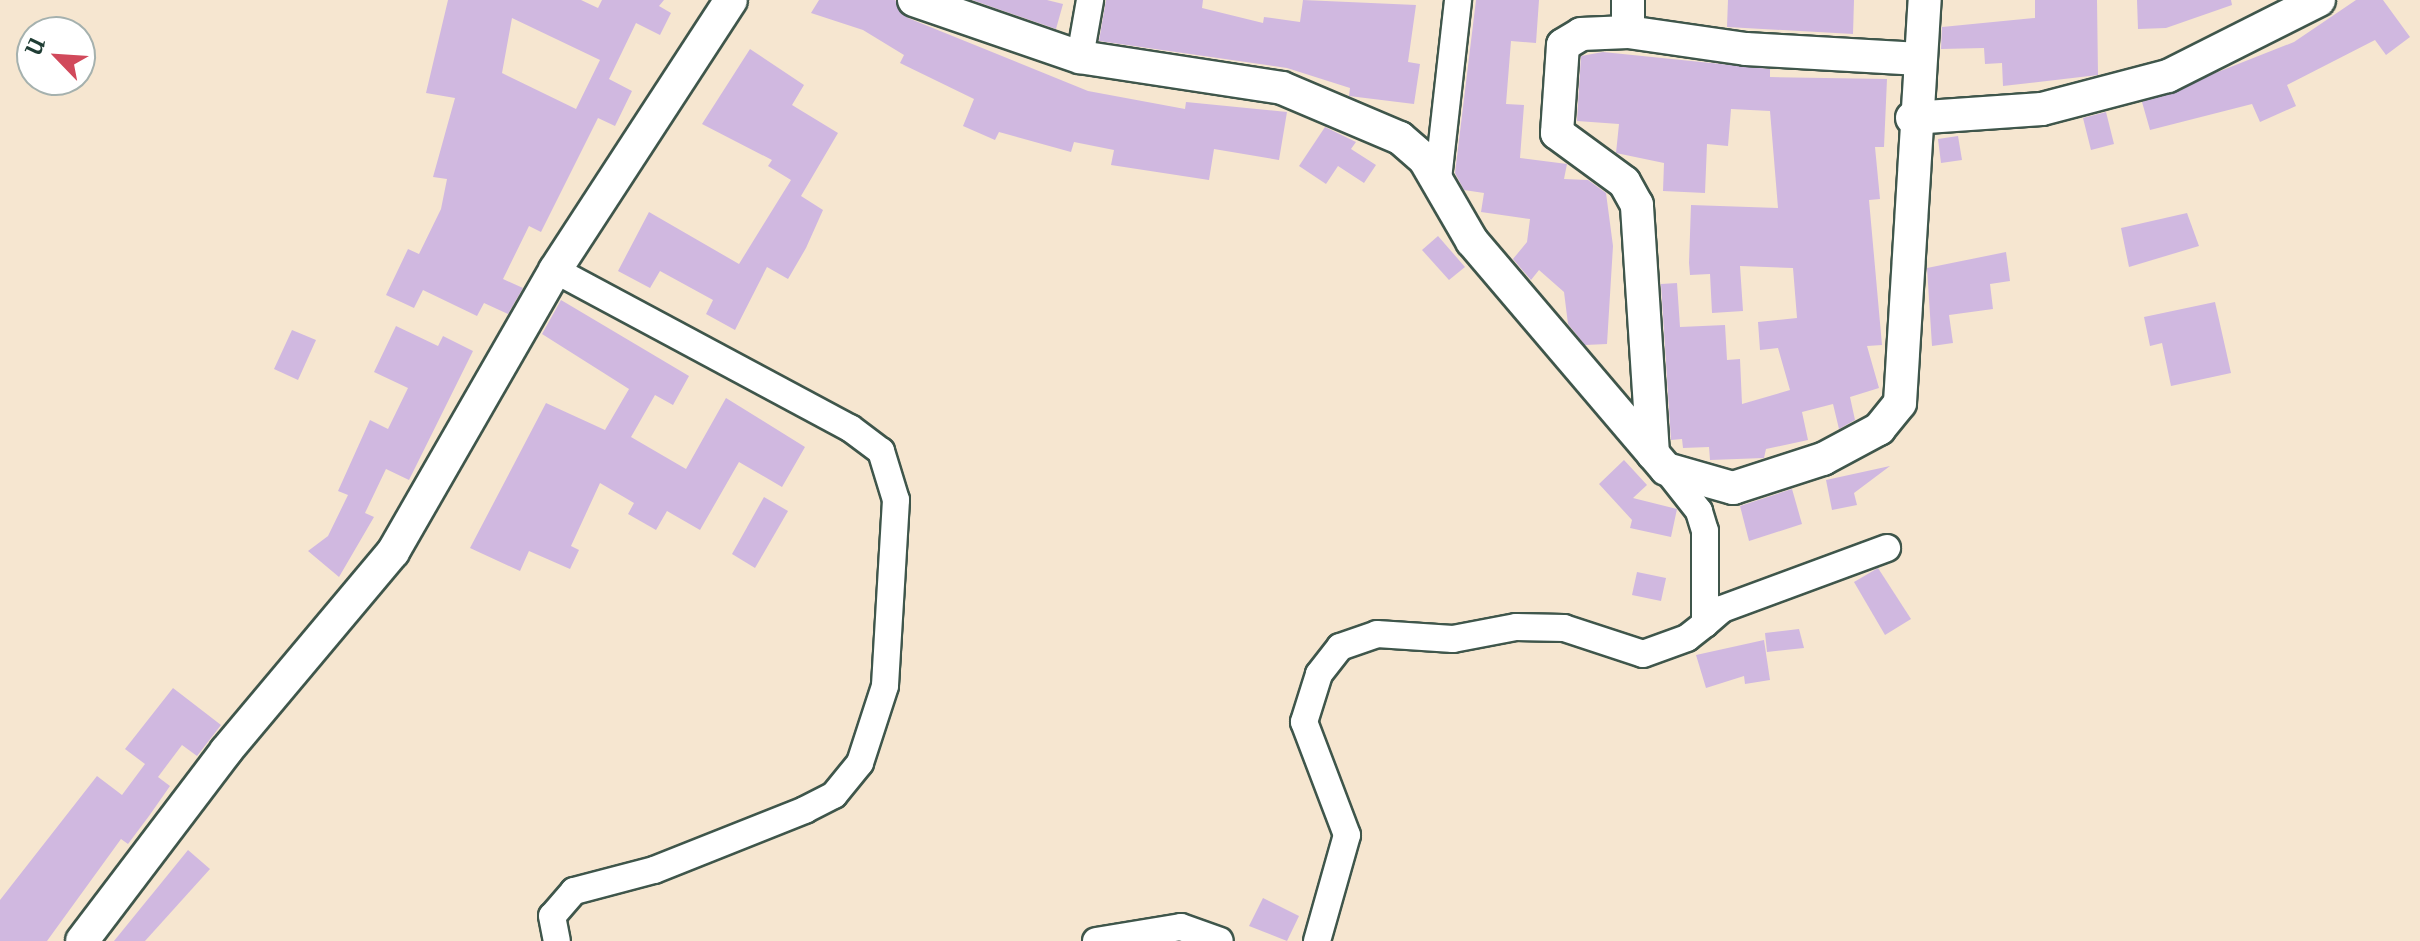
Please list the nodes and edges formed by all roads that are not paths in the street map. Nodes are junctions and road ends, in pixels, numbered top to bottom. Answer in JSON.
{"nodes":[{"id":1,"x":731,"y":0,"type":"edge"},
{"id":2,"x":914,"y":0,"type":"edge"},
{"id":3,"x":1090,"y":0,"type":"edge"},
{"id":4,"x":1458,"y":0,"type":"edge"},
{"id":5,"x":1925,"y":0,"type":"edge"},
{"id":6,"x":2319,"y":0,"type":"edge"},
{"id":7,"x":1628,"y":16,"type":"edge"},
{"id":8,"x":1080,"y":57,"type":"junction"},
{"id":9,"x":1920,"y":59,"type":"junction"},
{"id":10,"x":1912,"y":118,"type":"junction"},
{"id":11,"x":1438,"y":179,"type":"junction"},
{"id":12,"x":555,"y":270,"type":"junction"},
{"id":13,"x":1660,"y":462,"type":"junction"},
{"id":14,"x":1887,"y":548,"type":"dead end"},
{"id":15,"x":1705,"y":624,"type":"junction"},
{"id":16,"x":82,"y":941,"type":"edge"},
{"id":17,"x":557,"y":941,"type":"edge"},
{"id":18,"x":1096,"y":941,"type":"edge"},
{"id":19,"x":1220,"y":941,"type":"edge"},
{"id":20,"x":1317,"y":941,"type":"edge"}],
"edges":[{"from":1,"to":12,"type":"street"},
{"from":2,"to":8,"type":"street"},
{"from":3,"to":8,"type":"street"},
{"from":4,"to":11,"type":"street"},
{"from":5,"to":9,"type":"street"},
{"from":6,"to":10,"type":"street"},
{"from":7,"to":9,"type":"street"},
{"from":7,"to":13,"type":"street"},
{"from":8,"to":11,"type":"street"},
{"from":9,"to":10,"type":"street"},
{"from":10,"to":13,"type":"street"},
{"from":11,"to":13,"type":"street"},
{"from":12,"to":16,"type":"street"},
{"from":12,"to":17,"type":"street"},
{"from":13,"to":15,"type":"street"},
{"from":14,"to":15,"type":"street"},
{"from":15,"to":20,"type":"street"},
{"from":18,"to":19,"type":"street"}]}
